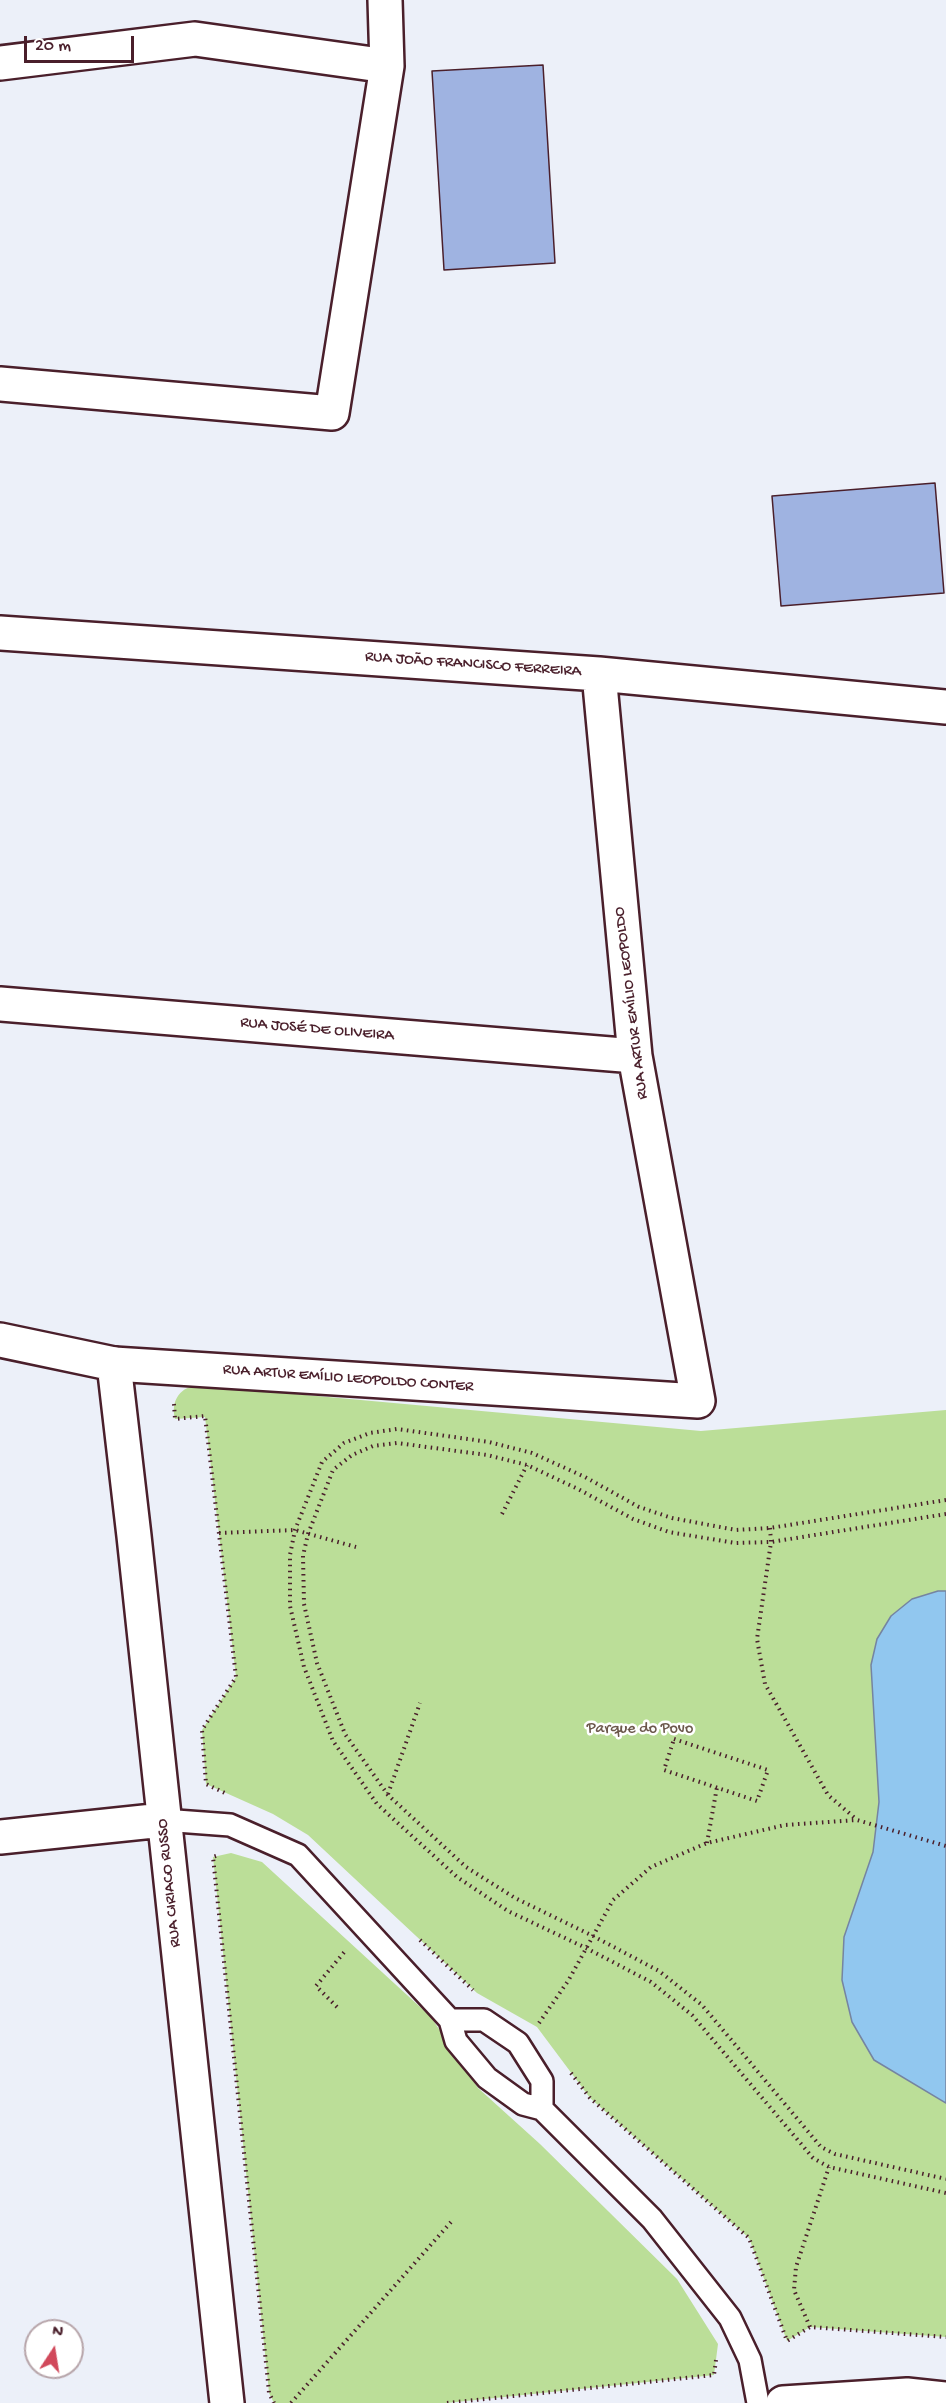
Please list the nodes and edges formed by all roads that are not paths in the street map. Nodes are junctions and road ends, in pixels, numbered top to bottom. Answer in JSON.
{"nodes":[{"id":1,"x":385,"y":0,"type":"edge"},
{"id":2,"x":0,"y":63,"type":"edge"},
{"id":3,"x":387,"y":66,"type":"junction"},
{"id":4,"x":0,"y":384,"type":"edge"},
{"id":5,"x":0,"y":633,"type":"edge"},
{"id":6,"x":599,"y":674,"type":"junction"},
{"id":7,"x":946,"y":707,"type":"edge"},
{"id":8,"x":0,"y":1004,"type":"edge"},
{"id":9,"x":635,"y":1056,"type":"junction"},
{"id":10,"x":0,"y":1340,"type":"edge"},
{"id":11,"x":114,"y":1364,"type":"junction"},
{"id":12,"x":698,"y":1401,"type":"joint"},
{"id":13,"x":163,"y":1820,"type":"junction"},
{"id":14,"x":0,"y":1837,"type":"edge"},
{"id":15,"x":450,"y":2020,"type":"junction"},
{"id":16,"x":542,"y":2109,"type":"junction"},
{"id":17,"x":946,"y":2399,"type":"edge"},
{"id":18,"x":227,"y":2403,"type":"edge"},
{"id":19,"x":758,"y":2403,"type":"edge"},
{"id":20,"x":783,"y":2403,"type":"edge"}],
"edges":[{"from":1,"to":3,"type":"street"},
{"from":2,"to":3,"type":"street"},
{"from":3,"to":4,"type":"street"},
{"from":5,"to":6,"type":"street","name":"RUA JOÃO FRANCISCO FERREIRA"},
{"from":6,"to":7,"type":"street","name":"RUA JOÃO FRANCISCO FERREIRA"},
{"from":6,"to":9,"type":"street","name":"RUA ARTUR EMÍLIO LEOPOLDO"},
{"from":8,"to":9,"type":"street","name":"RUA JOSÉ DE OLIVEIRA"},
{"from":9,"to":12,"type":"street","name":"RUA ARTUR EMÍLIO LEOPOLDO"},
{"from":10,"to":11,"type":"street","name":"RUA ARTUR EMÍLIO LEOPOLDO CONTER"},
{"from":11,"to":12,"type":"street","name":"RUA ARTUR EMÍLIO LEOPOLDO CONTER"},
{"from":11,"to":13,"type":"street","name":"RUA CIRIACO RUSSO"},
{"from":13,"to":14,"type":"street"},
{"from":13,"to":15,"type":"lane"},
{"from":13,"to":18,"type":"street","name":"RUA CIRIACO RUSSO"},
{"from":15,"to":16,"type":"lane"},
{"from":15,"to":16,"type":"lane"},
{"from":16,"to":19,"type":"lane"},
{"from":17,"to":20,"type":"street"}]}
